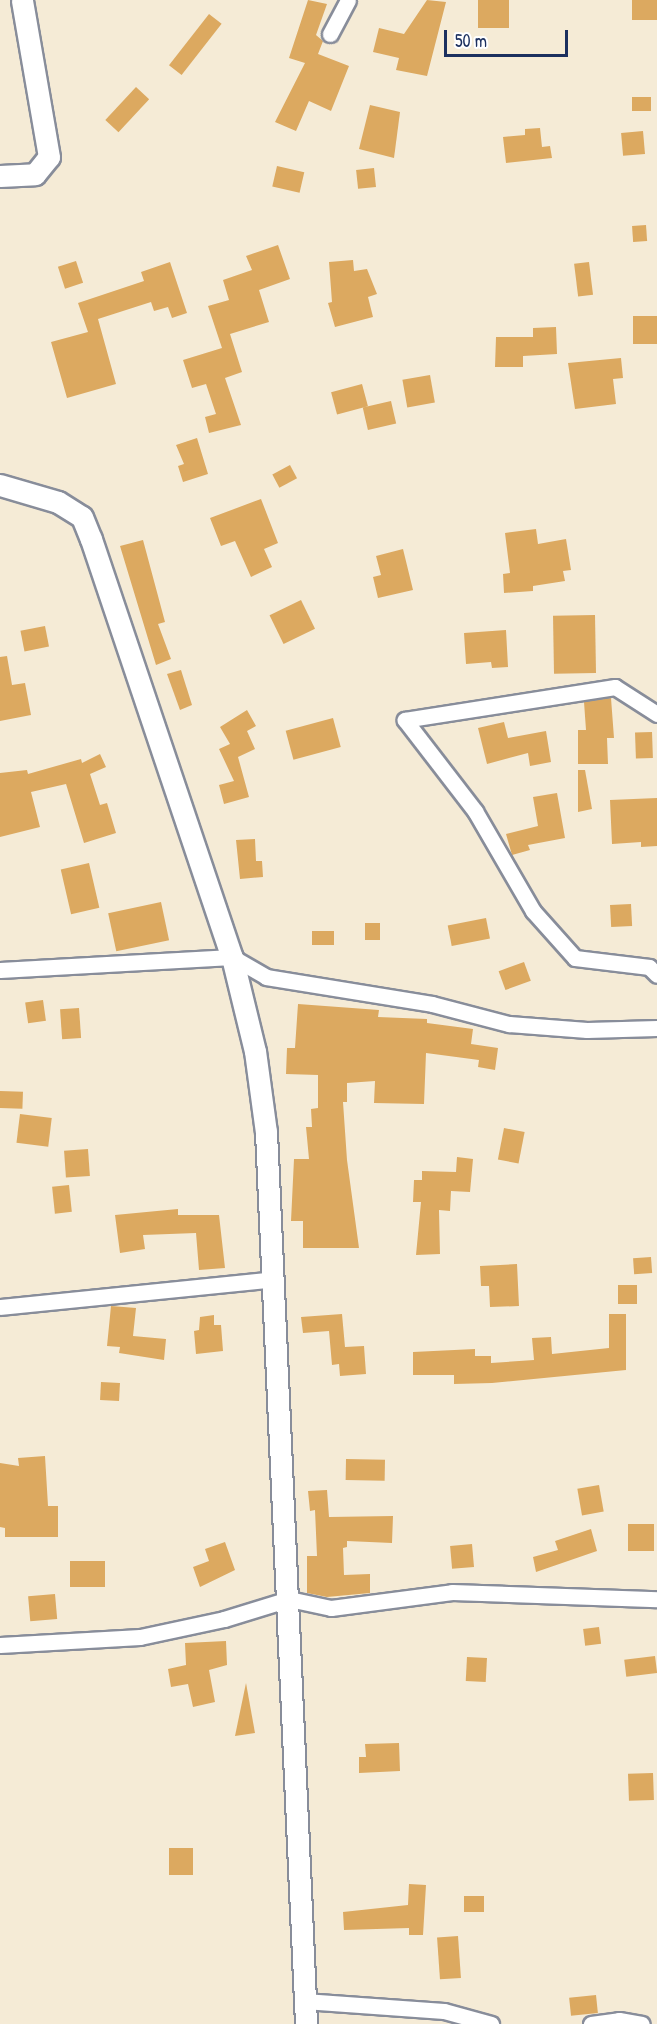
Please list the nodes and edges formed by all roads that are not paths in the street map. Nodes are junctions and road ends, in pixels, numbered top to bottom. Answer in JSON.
{"nodes":[{"id":1,"x":22,"y":0,"type":"edge"},
{"id":2,"x":348,"y":0,"type":"edge"},
{"id":3,"x":330,"y":34,"type":"dead end"},
{"id":4,"x":0,"y":176,"type":"edge"},
{"id":5,"x":0,"y":485,"type":"edge"},
{"id":6,"x":657,"y":714,"type":"edge"},
{"id":7,"x":232,"y":957,"type":"junction"},
{"id":8,"x":0,"y":970,"type":"edge"},
{"id":9,"x":657,"y":975,"type":"edge"},
{"id":10,"x":657,"y":1028,"type":"edge"},
{"id":11,"x":274,"y":1279,"type":"junction"},
{"id":12,"x":0,"y":1307,"type":"edge"},
{"id":13,"x":290,"y":1599,"type":"junction"},
{"id":14,"x":657,"y":1599,"type":"edge"},
{"id":15,"x":0,"y":1645,"type":"edge"},
{"id":16,"x":304,"y":2001,"type":"junction"},
{"id":17,"x":306,"y":2024,"type":"edge"},
{"id":18,"x":491,"y":2024,"type":"edge"},
{"id":19,"x":591,"y":2024,"type":"edge"},
{"id":20,"x":642,"y":2024,"type":"edge"}],
"edges":[{"from":1,"to":4,"type":"street"},
{"from":2,"to":3,"type":"street"},
{"from":5,"to":7,"type":"street"},
{"from":6,"to":9,"type":"street"},
{"from":7,"to":8,"type":"street"},
{"from":7,"to":10,"type":"street"},
{"from":7,"to":11,"type":"street"},
{"from":11,"to":12,"type":"street"},
{"from":11,"to":13,"type":"street"},
{"from":13,"to":14,"type":"street"},
{"from":13,"to":15,"type":"street"},
{"from":13,"to":16,"type":"street"},
{"from":16,"to":17,"type":"street"},
{"from":16,"to":18,"type":"street"},
{"from":19,"to":20,"type":"street"}]}
